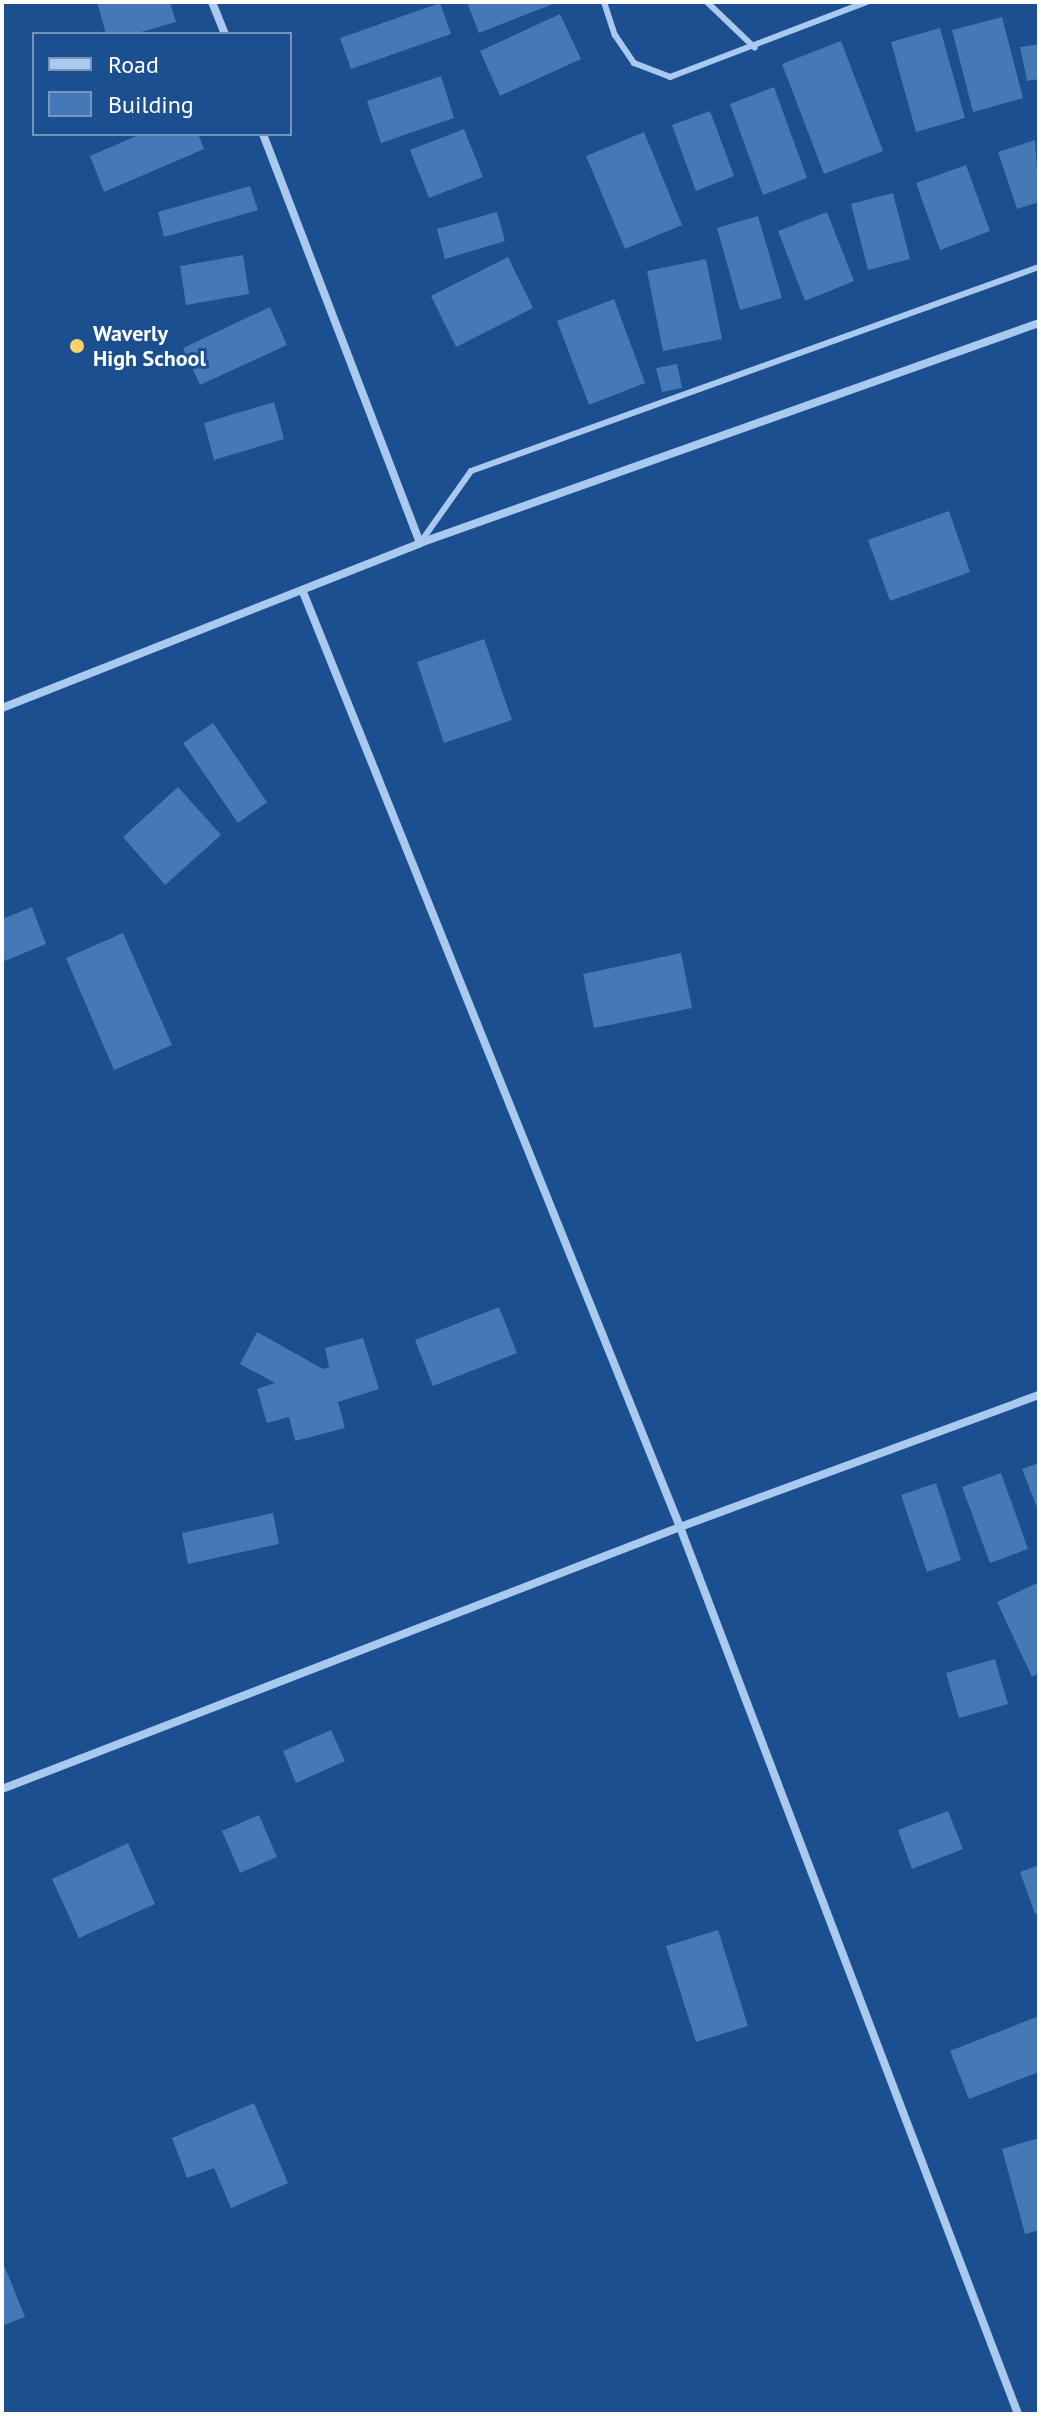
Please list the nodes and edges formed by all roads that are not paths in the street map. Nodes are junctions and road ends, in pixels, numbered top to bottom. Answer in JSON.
{"nodes":[{"id":1,"x":212,"y":2,"type":"edge"},
{"id":2,"x":604,"y":2,"type":"edge"},
{"id":3,"x":707,"y":2,"type":"edge"},
{"id":4,"x":866,"y":2,"type":"edge"},
{"id":5,"x":224,"y":32,"type":"edge"},
{"id":6,"x":755,"y":48,"type":"junction"},
{"id":7,"x":264,"y":136,"type":"edge"},
{"id":8,"x":1039,"y":267,"type":"edge"},
{"id":9,"x":1039,"y":323,"type":"edge"},
{"id":10,"x":420,"y":543,"type":"junction"},
{"id":11,"x":303,"y":592,"type":"junction"},
{"id":12,"x":2,"y":708,"type":"edge"},
{"id":13,"x":1039,"y":1395,"type":"edge"},
{"id":14,"x":680,"y":1527,"type":"junction"},
{"id":15,"x":2,"y":1789,"type":"edge"},
{"id":16,"x":1018,"y":2414,"type":"edge"}],
"edges":[{"from":1,"to":5,"type":"street"},
{"from":2,"to":6,"type":"lane"},
{"from":3,"to":6,"type":"lane"},
{"from":4,"to":6,"type":"lane"},
{"from":7,"to":10,"type":"street"},
{"from":8,"to":10,"type":"lane"},
{"from":9,"to":10,"type":"street"},
{"from":10,"to":11,"type":"street"},
{"from":11,"to":12,"type":"street"},
{"from":11,"to":14,"type":"street"},
{"from":13,"to":14,"type":"street"},
{"from":14,"to":15,"type":"street"},
{"from":14,"to":16,"type":"street"}]}
